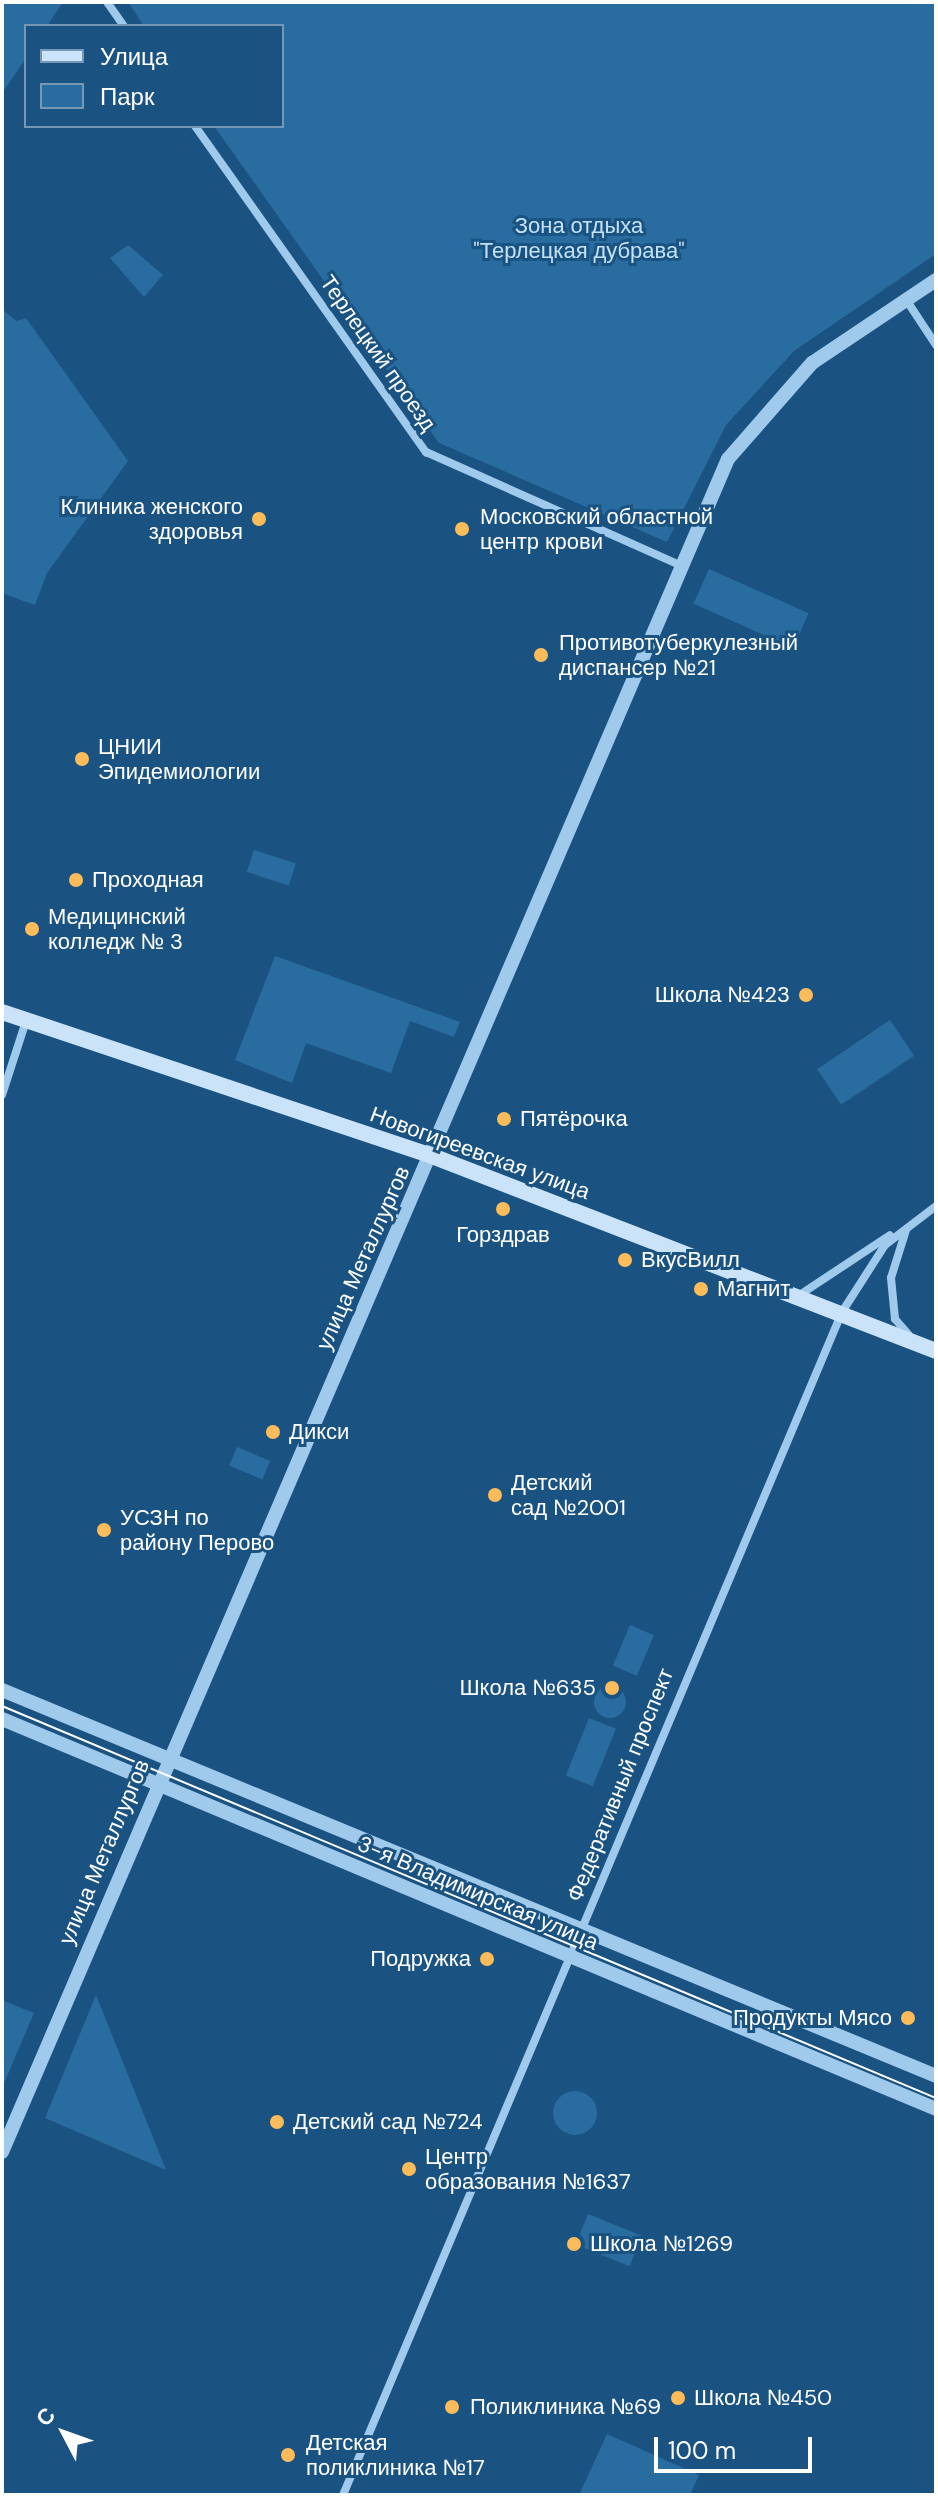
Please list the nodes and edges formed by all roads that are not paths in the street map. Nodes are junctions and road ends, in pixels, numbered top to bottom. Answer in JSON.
{"nodes":[{"id":1,"x":107,"y":2,"type":"edge"},
{"id":2,"x":123,"y":24,"type":"edge"},
{"id":3,"x":196,"y":128,"type":"edge"},
{"id":4,"x":936,"y":280,"type":"edge"},
{"id":5,"x":907,"y":301,"type":"junction"},
{"id":6,"x":936,"y":345,"type":"edge"},
{"id":7,"x":680,"y":565,"type":"junction"},
{"id":8,"x":2,"y":1012,"type":"edge"},
{"id":9,"x":26,"y":1020,"type":"junction"},
{"id":10,"x":2,"y":1095,"type":"edge"},
{"id":11,"x":432,"y":1156,"type":"junction"},
{"id":12,"x":936,"y":1206,"type":"edge"},
{"id":13,"x":908,"y":1225,"type":"junction"},
{"id":14,"x":798,"y":1296,"type":"junction"},
{"id":15,"x":842,"y":1312,"type":"junction"},
{"id":16,"x":928,"y":1348,"type":"edge"},
{"id":17,"x":2,"y":1690,"type":"edge"},
{"id":18,"x":2,"y":1719,"type":"edge"},
{"id":19,"x":168,"y":1757,"type":"junction"},
{"id":20,"x":157,"y":1782,"type":"junction"},
{"id":21,"x":582,"y":1925,"type":"junction"},
{"id":22,"x":569,"y":1956,"type":"junction"},
{"id":23,"x":936,"y":2076,"type":"edge"},
{"id":24,"x":936,"y":2109,"type":"edge"},
{"id":25,"x":2,"y":2152,"type":"edge"},
{"id":26,"x":343,"y":2495,"type":"edge"}],
"edges":[{"from":1,"to":2,"type":"street"},
{"from":3,"to":7,"type":"street","name":"Терлецкий проезд"},
{"from":4,"to":5,"type":"street","name":"улица Металлургов"},
{"from":5,"to":6,"type":"street"},
{"from":5,"to":7,"type":"street","name":"улица Металлургов"},
{"from":7,"to":11,"type":"street","name":"улица Металлургов"},
{"from":8,"to":9,"type":"main road","name":"Новогиреевская улица"},
{"from":9,"to":10,"type":"street"},
{"from":9,"to":11,"type":"main road","name":"Новогиреевская улица"},
{"from":11,"to":14,"type":"main road","name":"Новогиреевская улица"},
{"from":11,"to":19,"type":"street","name":"улица Металлургов"},
{"from":12,"to":13,"type":"street","name":"Федеративный проспект"},
{"from":13,"to":14,"type":"street"},
{"from":13,"to":15,"type":"street","name":"Федеративный проспект"},
{"from":13,"to":16,"type":"street"},
{"from":14,"to":15,"type":"main road","name":"Новогиреевская улица"},
{"from":15,"to":16,"type":"main road","name":"Новогиреевская улица"},
{"from":15,"to":21,"type":"street","name":"Федеративный проспект"},
{"from":17,"to":19,"type":"street","name":"3-я Владимирская улица"},
{"from":18,"to":20,"type":"street","name":"3-я Владимирская улица"},
{"from":19,"to":20,"type":"street","name":"улица Металлургов"},
{"from":19,"to":21,"type":"street","name":"3-я Владимирская улица"},
{"from":20,"to":22,"type":"street","name":"3-я Владимирская улица"},
{"from":20,"to":25,"type":"street","name":"улица Металлургов"},
{"from":21,"to":22,"type":"street","name":"Федеративный проспект"},
{"from":21,"to":23,"type":"street","name":"3-я Владимирская улица"},
{"from":22,"to":24,"type":"street","name":"3-я Владимирская улица"},
{"from":22,"to":26,"type":"street","name":"Федеративный проспект"}]}
